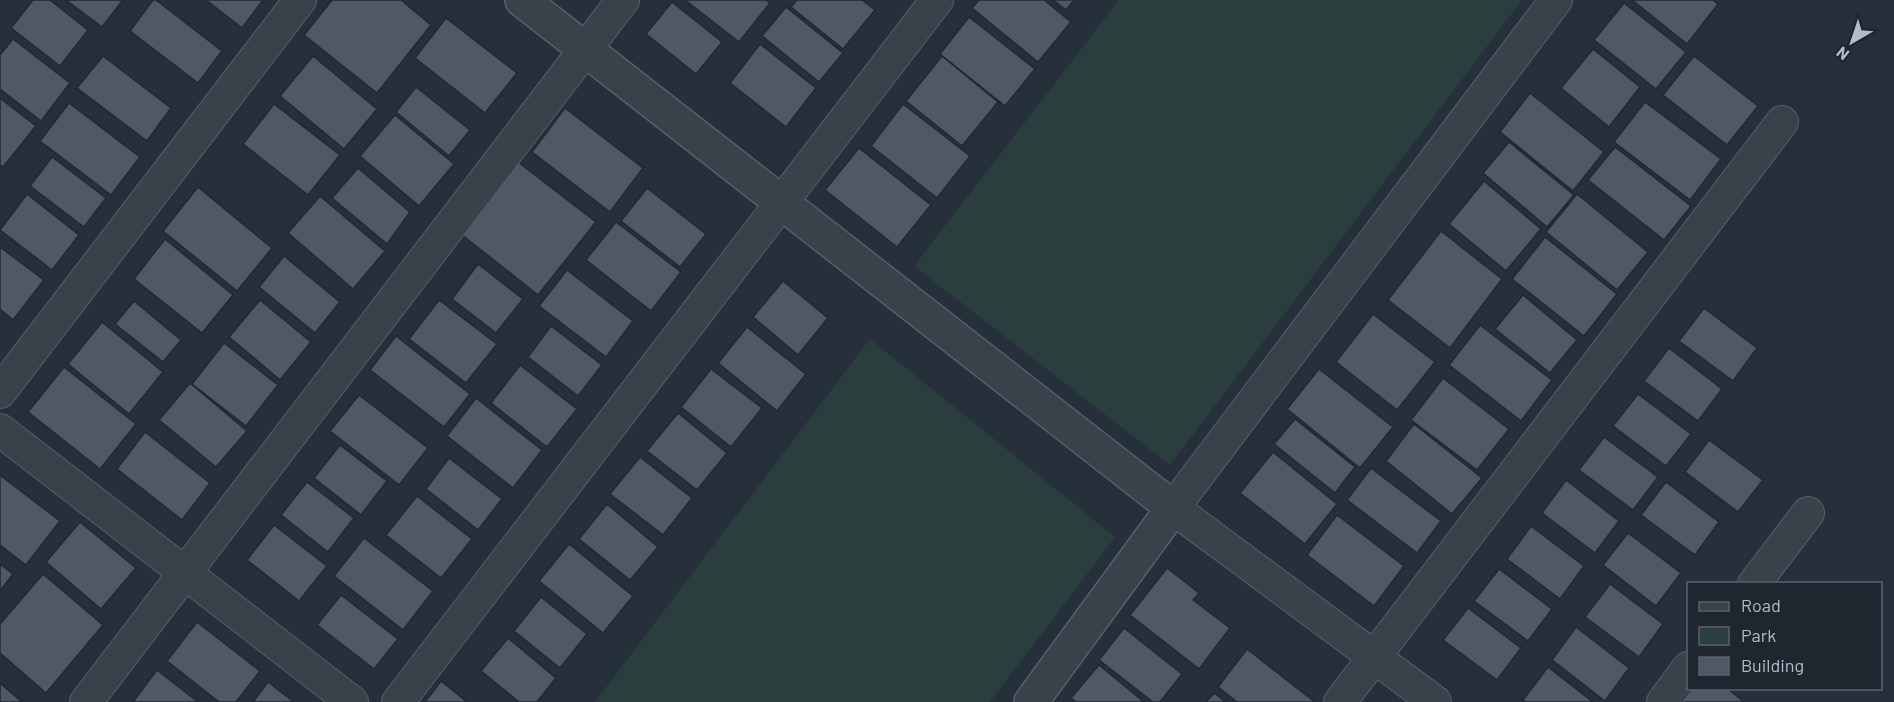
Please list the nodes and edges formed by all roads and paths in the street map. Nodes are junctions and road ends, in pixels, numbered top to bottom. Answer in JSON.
{"nodes":[{"id":1,"x":300,"y":0,"type":"edge"},
{"id":2,"x":522,"y":0,"type":"edge"},
{"id":3,"x":623,"y":0,"type":"edge"},
{"id":4,"x":937,"y":0,"type":"edge"},
{"id":5,"x":1556,"y":0,"type":"edge"},
{"id":6,"x":585,"y":49,"type":"junction"},
{"id":7,"x":1782,"y":122,"type":"dead end"},
{"id":8,"x":782,"y":202,"type":"junction"},
{"id":9,"x":0,"y":392,"type":"edge"},
{"id":10,"x":0,"y":430,"type":"edge"},
{"id":11,"x":1173,"y":508,"type":"junction"},
{"id":12,"x":1808,"y":513,"type":"dead end"},
{"id":13,"x":185,"y":573,"type":"junction"},
{"id":14,"x":1756,"y":582,"type":"edge"},
{"id":15,"x":1374,"y":657,"type":"junction"},
{"id":16,"x":1687,"y":671,"type":"edge"},
{"id":17,"x":86,"y":702,"type":"edge"},
{"id":18,"x":352,"y":702,"type":"edge"},
{"id":19,"x":398,"y":702,"type":"edge"},
{"id":20,"x":1031,"y":702,"type":"edge"},
{"id":21,"x":1340,"y":702,"type":"edge"},
{"id":22,"x":1436,"y":702,"type":"edge"},
{"id":23,"x":1663,"y":702,"type":"edge"}],
"edges":[{"from":1,"to":9,"type":"street"},
{"from":2,"to":6,"type":"street"},
{"from":3,"to":6,"type":"street"},
{"from":4,"to":8,"type":"street"},
{"from":5,"to":11,"type":"street"},
{"from":6,"to":8,"type":"street"},
{"from":6,"to":13,"type":"street"},
{"from":7,"to":15,"type":"street"},
{"from":8,"to":11,"type":"street"},
{"from":8,"to":19,"type":"street"},
{"from":10,"to":13,"type":"street"},
{"from":11,"to":15,"type":"street"},
{"from":11,"to":20,"type":"street"},
{"from":12,"to":14,"type":"street"},
{"from":13,"to":17,"type":"street"},
{"from":13,"to":18,"type":"street"},
{"from":15,"to":21,"type":"street"},
{"from":15,"to":22,"type":"street"},
{"from":16,"to":23,"type":"street"}]}
